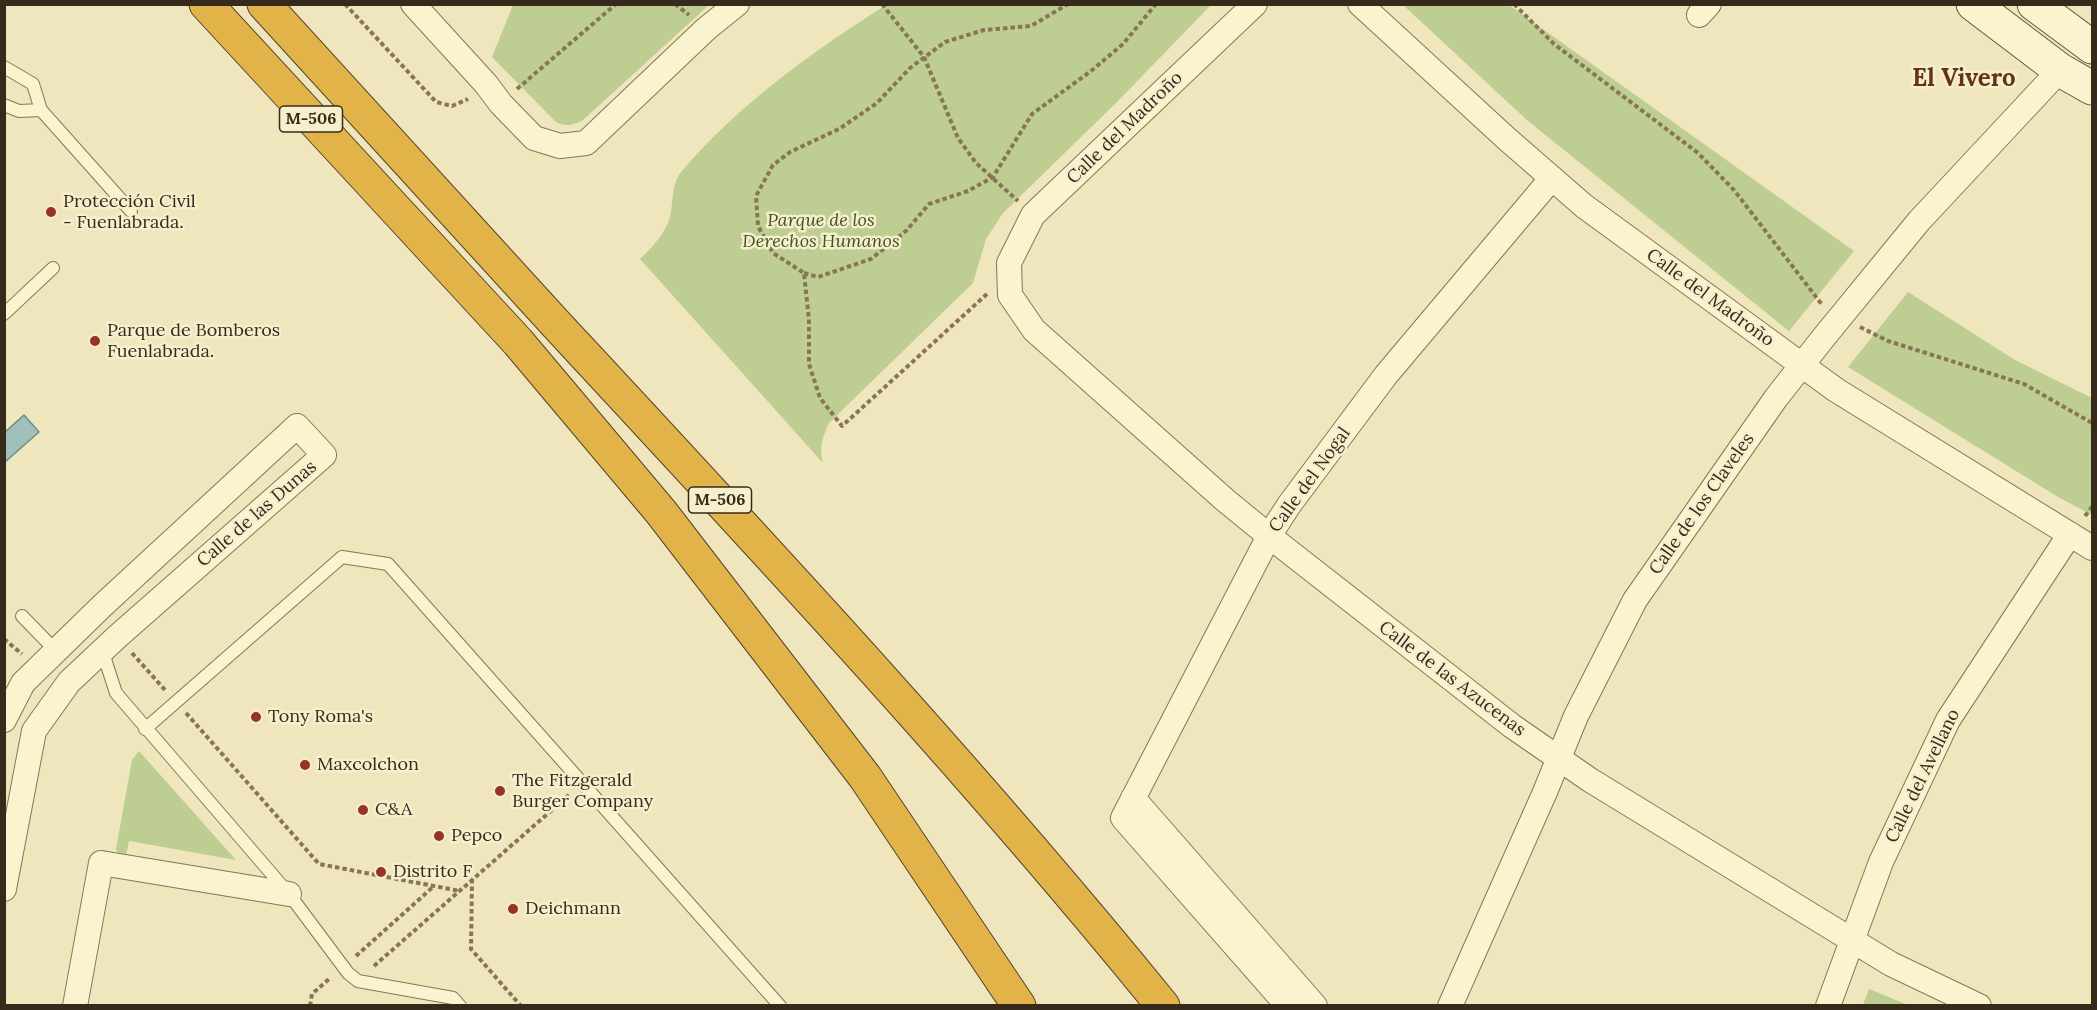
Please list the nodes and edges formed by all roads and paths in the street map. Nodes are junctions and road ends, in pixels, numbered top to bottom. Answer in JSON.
{"nodes":[{"id":1,"x":190,"y":4,"type":"edge"},
{"id":2,"x":206,"y":4,"type":"edge"},
{"id":3,"x":264,"y":4,"type":"edge"},
{"id":4,"x":345,"y":4,"type":"edge"},
{"id":5,"x":413,"y":4,"type":"edge"},
{"id":6,"x":615,"y":4,"type":"edge"},
{"id":7,"x":737,"y":4,"type":"edge"},
{"id":8,"x":882,"y":4,"type":"edge"},
{"id":9,"x":1068,"y":4,"type":"edge"},
{"id":10,"x":1156,"y":4,"type":"edge"},
{"id":11,"x":1255,"y":4,"type":"edge"},
{"id":12,"x":1360,"y":4,"type":"edge"},
{"id":13,"x":1514,"y":4,"type":"edge"},
{"id":14,"x":1973,"y":4,"type":"edge"},
{"id":15,"x":2034,"y":4,"type":"edge"},
{"id":16,"x":2090,"y":40,"type":"edge"},
{"id":17,"x":924,"y":57,"type":"junction"},
{"id":18,"x":258,"y":62,"type":"junction"},
{"id":19,"x":4,"y":67,"type":"edge"},
{"id":20,"x":2060,"y":69,"type":"junction"},
{"id":21,"x":486,"y":84,"type":"junction"},
{"id":22,"x":2092,"y":88,"type":"edge"},
{"id":23,"x":501,"y":104,"type":"junction"},
{"id":24,"x":4,"y":105,"type":"edge"},
{"id":25,"x":41,"y":110,"type":"junction"},
{"id":26,"x":993,"y":177,"type":"junction"},
{"id":27,"x":1552,"y":178,"type":"junction"},
{"id":28,"x":131,"y":211,"type":"dead end"},
{"id":29,"x":1033,"y":215,"type":"junction"},
{"id":30,"x":53,"y":268,"type":"dead end"},
{"id":31,"x":1009,"y":268,"type":"junction"},
{"id":32,"x":804,"y":273,"type":"junction"},
{"id":33,"x":4,"y":314,"type":"edge"},
{"id":34,"x":1839,"y":318,"type":"junction"},
{"id":35,"x":1802,"y":366,"type":"junction"},
{"id":36,"x":2092,"y":423,"type":"edge"},
{"id":37,"x":2070,"y":534,"type":"junction"},
{"id":38,"x":1269,"y":536,"type":"junction"},
{"id":39,"x":2092,"y":548,"type":"edge"},
{"id":40,"x":22,"y":616,"type":"dead end"},
{"id":41,"x":110,"y":643,"type":"junction"},
{"id":42,"x":56,"y":651,"type":"junction"},
{"id":43,"x":176,"y":702,"type":"junction"},
{"id":44,"x":4,"y":720,"type":"edge"},
{"id":45,"x":145,"y":729,"type":"junction"},
{"id":46,"x":1558,"y":758,"type":"junction"},
{"id":47,"x":583,"y":782,"type":"junction"},
{"id":48,"x":1128,"y":808,"type":"junction"},
{"id":49,"x":472,"y":879,"type":"junction"},
{"id":50,"x":434,"y":886,"type":"junction"},
{"id":51,"x":4,"y":889,"type":"edge"},
{"id":52,"x":459,"y":891,"type":"junction"},
{"id":53,"x":289,"y":894,"type":"junction"},
{"id":54,"x":1852,"y":939,"type":"junction"},
{"id":55,"x":344,"y":966,"type":"junction"},
{"id":56,"x":357,"y":980,"type":"junction"},
{"id":57,"x":75,"y":1005,"type":"edge"},
{"id":58,"x":310,"y":1005,"type":"edge"},
{"id":59,"x":459,"y":1005,"type":"edge"},
{"id":60,"x":521,"y":1005,"type":"edge"},
{"id":61,"x":780,"y":1005,"type":"edge"},
{"id":62,"x":1018,"y":1005,"type":"edge"},
{"id":63,"x":1163,"y":1005,"type":"edge"},
{"id":64,"x":1288,"y":1005,"type":"edge"},
{"id":65,"x":1315,"y":1005,"type":"edge"},
{"id":66,"x":1450,"y":1005,"type":"edge"},
{"id":67,"x":1828,"y":1005,"type":"edge"},
{"id":68,"x":1978,"y":1005,"type":"edge"}],
"edges":[{"from":1,"to":18,"type":"highway"},
{"from":2,"to":18,"type":"highway","number":"M-506"},
{"from":3,"to":63,"type":"highway","number":"M-506"},
{"from":4,"to":21,"type":"path"},
{"from":5,"to":21,"type":"street"},
{"from":6,"to":23,"type":"path"},
{"from":7,"to":23,"type":"street"},
{"from":8,"to":17,"type":"path"},
{"from":9,"to":17,"type":"path"},
{"from":10,"to":26,"type":"path"},
{"from":11,"to":29,"type":"street","name":"Calle del Madroño"},
{"from":12,"to":27,"type":"street","name":"Calle del Madroño"},
{"from":13,"to":34,"type":"path"},
{"from":14,"to":20,"type":"main road"},
{"from":15,"to":16,"type":"main road"},
{"from":17,"to":26,"type":"path"},
{"from":17,"to":32,"type":"path"},
{"from":18,"to":62,"type":"highway","number":"M-506"},
{"from":19,"to":25,"type":"lane"},
{"from":20,"to":22,"type":"main road"},
{"from":20,"to":34,"type":"street","name":"Calle de los Claveles"},
{"from":21,"to":23,"type":"street"},
{"from":24,"to":25,"type":"lane"},
{"from":25,"to":28,"type":"lane"},
{"from":26,"to":29,"type":"path"},
{"from":26,"to":32,"type":"path"},
{"from":27,"to":35,"type":"street","name":"Calle del Madroño"},
{"from":27,"to":38,"type":"street","name":"Calle del Nogal"},
{"from":29,"to":31,"type":"street","name":"Calle del Madroño"},
{"from":30,"to":33,"type":"lane"},
{"from":31,"to":32,"type":"path"},
{"from":31,"to":38,"type":"street","name":"Calle de las Azucenas"},
{"from":34,"to":35,"type":"street","name":"Calle de los Claveles"},
{"from":34,"to":36,"type":"path"},
{"from":35,"to":37,"type":"street","name":"Calle del Madroño"},
{"from":35,"to":46,"type":"street","name":"Calle de los Claveles"},
{"from":37,"to":39,"type":"street","name":"Calle del Madroño"},
{"from":37,"to":54,"type":"street","name":"Calle del Avellano"},
{"from":38,"to":46,"type":"street","name":"Calle de las Azucenas"},
{"from":38,"to":48,"type":"street","name":"Calle del Nogal"},
{"from":40,"to":42,"type":"lane"},
{"from":41,"to":42,"type":"street","name":"Calle de las Dunas"},
{"from":41,"to":43,"type":"path"},
{"from":41,"to":45,"type":"lane"},
{"from":41,"to":51,"type":"street","name":"Calle de las Dunas"},
{"from":42,"to":44,"type":"street","name":"Calle de las Dunas"},
{"from":43,"to":45,"type":"lane"},
{"from":43,"to":47,"type":"lane"},
{"from":43,"to":50,"type":"path"},
{"from":45,"to":53,"type":"lane"},
{"from":46,"to":54,"type":"street","name":"Calle de las Azucenas"},
{"from":46,"to":66,"type":"street","name":"Calle de los Claveles"},
{"from":47,"to":49,"type":"path"},
{"from":47,"to":61,"type":"lane"},
{"from":48,"to":64,"type":"street"},
{"from":48,"to":65,"type":"street"},
{"from":49,"to":52,"type":"path"},
{"from":49,"to":60,"type":"path"},
{"from":50,"to":52,"type":"path"},
{"from":50,"to":55,"type":"path"},
{"from":52,"to":56,"type":"path"},
{"from":53,"to":55,"type":"lane"},
{"from":53,"to":57,"type":"street"},
{"from":54,"to":67,"type":"street","name":"Calle del Avellano"},
{"from":54,"to":68,"type":"street","name":"Calle de las Azucenas"},
{"from":55,"to":56,"type":"lane"},
{"from":55,"to":58,"type":"path"},
{"from":56,"to":59,"type":"lane"}]}
